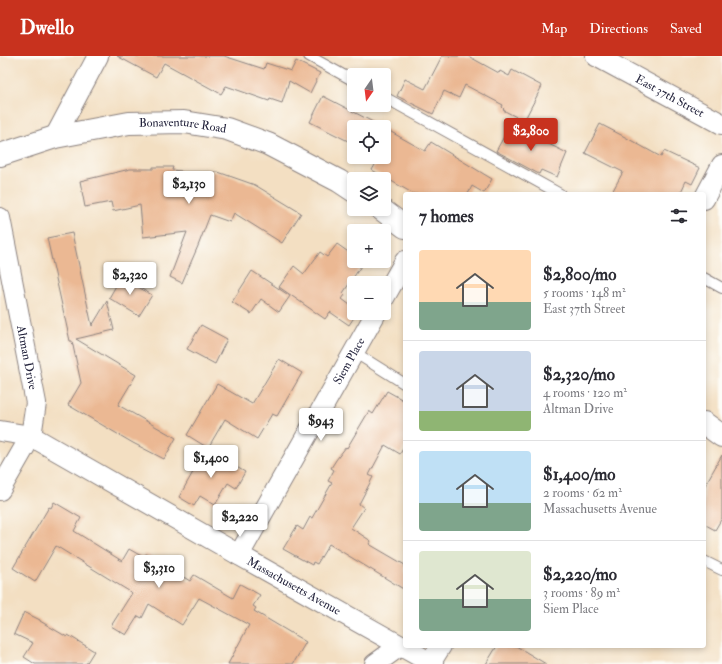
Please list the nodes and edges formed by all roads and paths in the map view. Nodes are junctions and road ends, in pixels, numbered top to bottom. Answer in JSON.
{"nodes":[{"id":1,"x":98,"y":56,"type":"edge"},
{"id":2,"x":308,"y":56,"type":"edge"},
{"id":3,"x":596,"y":56,"type":"edge"},
{"id":4,"x":347,"y":77,"type":"edge"},
{"id":5,"x":391,"y":101,"type":"edge"},
{"id":6,"x":722,"y":124,"type":"edge"},
{"id":7,"x":55,"y":137,"type":"junction"},
{"id":8,"x":0,"y":155,"type":"edge"},
{"id":9,"x":722,"y":165,"type":"edge"},
{"id":10,"x":347,"y":186,"type":"edge"},
{"id":11,"x":556,"y":192,"type":"edge"},
{"id":12,"x":706,"y":195,"type":"edge"},
{"id":13,"x":390,"y":216,"type":"edge"},
{"id":14,"x":0,"y":218,"type":"edge"},
{"id":15,"x":403,"y":226,"type":"edge"},
{"id":16,"x":403,"y":265,"type":"edge"},
{"id":17,"x":706,"y":279,"type":"edge"},
{"id":18,"x":391,"y":286,"type":"edge"},
{"id":19,"x":722,"y":288,"type":"edge"},
{"id":20,"x":372,"y":320,"type":"edge"},
{"id":21,"x":354,"y":352,"type":"junction"},
{"id":22,"x":403,"y":383,"type":"edge"},
{"id":23,"x":706,"y":425,"type":"edge"},
{"id":24,"x":0,"y":431,"type":"edge"},
{"id":25,"x":31,"y":436,"type":"junction"},
{"id":26,"x":722,"y":436,"type":"edge"},
{"id":27,"x":0,"y":490,"type":"edge"},
{"id":28,"x":239,"y":555,"type":"junction"},
{"id":29,"x":706,"y":562,"type":"edge"},
{"id":30,"x":722,"y":570,"type":"edge"},
{"id":31,"x":400,"y":646,"type":"junction"},
{"id":32,"x":403,"y":647,"type":"edge"},
{"id":33,"x":406,"y":648,"type":"edge"},
{"id":34,"x":435,"y":658,"type":"edge"},
{"id":35,"x":375,"y":664,"type":"edge"}],
"edges":[{"from":1,"to":7,"type":"street"},
{"from":2,"to":4,"type":"lane"},
{"from":3,"to":6,"type":"street","name":"East 37th Street"},
{"from":5,"to":11,"type":"lane"},
{"from":7,"to":8,"type":"street","name":"Bonaventure Road"},
{"from":7,"to":10,"type":"street","name":"Bonaventure Road"},
{"from":9,"to":12,"type":"street"},
{"from":13,"to":15,"type":"street"},
{"from":14,"to":25,"type":"street","name":"Altman Drive"},
{"from":16,"to":18,"type":"street"},
{"from":17,"to":19,"type":"lane"},
{"from":20,"to":21,"type":"street","name":"Siem Place"},
{"from":21,"to":22,"type":"lane"},
{"from":21,"to":28,"type":"street","name":"Siem Place"},
{"from":23,"to":26,"type":"street"},
{"from":24,"to":25,"type":"street"},
{"from":25,"to":27,"type":"street","name":"Altman Drive"},
{"from":25,"to":28,"type":"street","name":"Massachusetts Avenue"},
{"from":28,"to":31,"type":"street","name":"Massachusetts Avenue"},
{"from":29,"to":30,"type":"lane"},
{"from":31,"to":32,"type":"street","name":"Massachusetts Avenue"},
{"from":31,"to":35,"type":"street"},
{"from":33,"to":34,"type":"street","name":"Massachusetts Avenue"}]}
